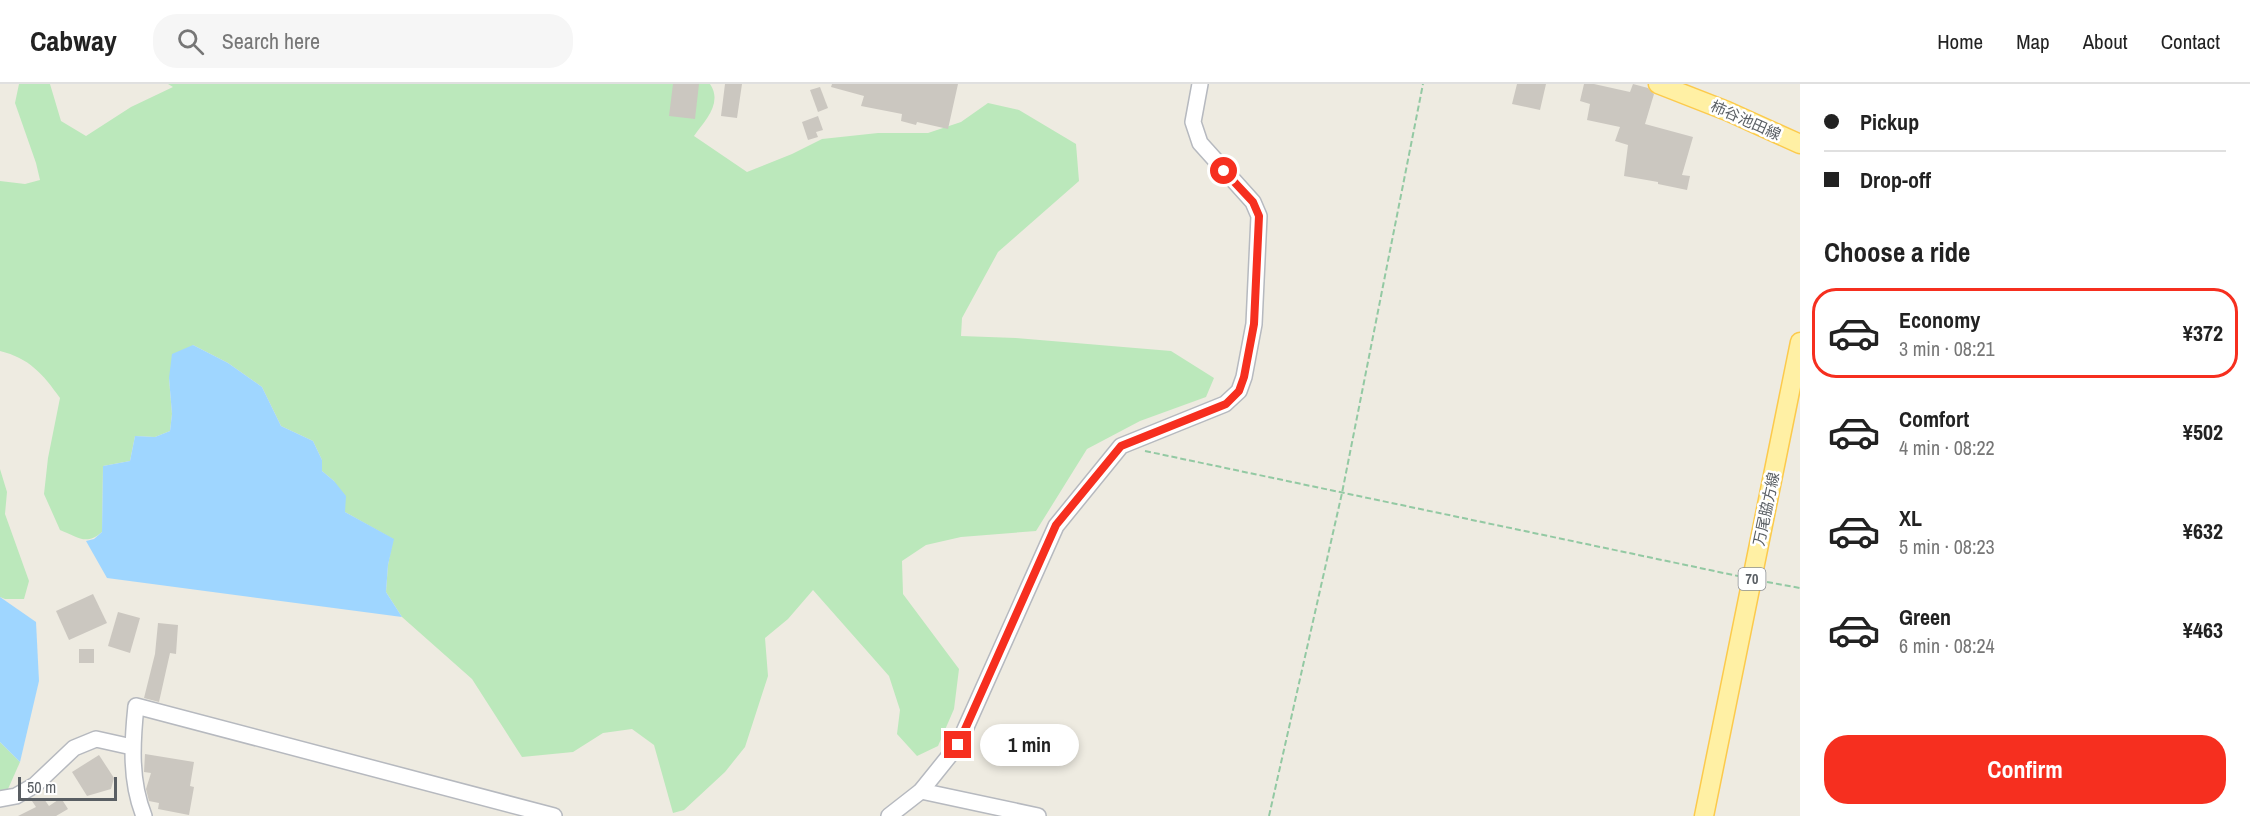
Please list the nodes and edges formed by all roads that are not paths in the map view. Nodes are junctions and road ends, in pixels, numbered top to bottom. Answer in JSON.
{"nodes":[{"id":1,"x":1200,"y":84,"type":"edge"},
{"id":2,"x":1658,"y":84,"type":"edge"},
{"id":3,"x":1800,"y":144,"type":"edge"},
{"id":4,"x":1800,"y":342,"type":"edge"},
{"id":5,"x":132,"y":747,"type":"junction"},
{"id":6,"x":921,"y":791,"type":"junction"},
{"id":7,"x":0,"y":799,"type":"edge"},
{"id":8,"x":144,"y":816,"type":"edge"},
{"id":9,"x":554,"y":816,"type":"edge"},
{"id":10,"x":889,"y":816,"type":"edge"},
{"id":11,"x":1038,"y":816,"type":"edge"},
{"id":12,"x":1704,"y":816,"type":"edge"}],
"edges":[{"from":1,"to":6,"type":"street"},
{"from":2,"to":3,"type":"main road","name":"柿谷池田線"},
{"from":4,"to":12,"type":"main road","name":"万尾脇方線","number":"70"},
{"from":5,"to":7,"type":"street"},
{"from":5,"to":8,"type":"street"},
{"from":5,"to":9,"type":"street"},
{"from":6,"to":10,"type":"street"},
{"from":6,"to":11,"type":"street"}]}
